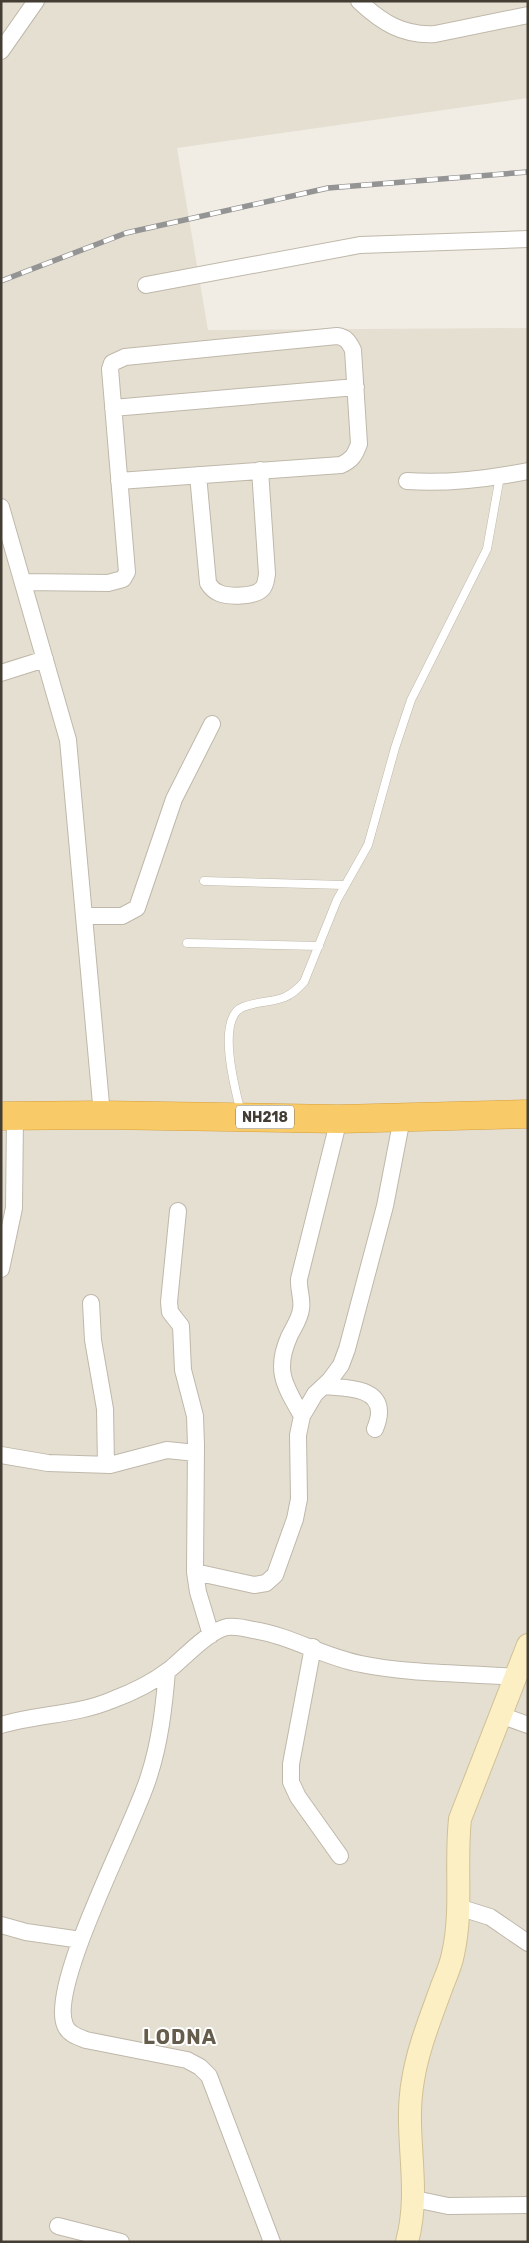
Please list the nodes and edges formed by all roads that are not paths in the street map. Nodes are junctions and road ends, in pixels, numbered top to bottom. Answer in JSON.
{"nodes":[{"id":1,"x":36,"y":1,"type":"edge"},
{"id":2,"x":359,"y":1,"type":"edge"},
{"id":3,"x":528,"y":15,"type":"edge"},
{"id":4,"x":1,"y":52,"type":"edge"},
{"id":5,"x":528,"y":239,"type":"edge"},
{"id":6,"x":146,"y":285,"type":"dead end"},
{"id":7,"x":356,"y":387,"type":"junction"},
{"id":8,"x":114,"y":408,"type":"junction"},
{"id":9,"x":260,"y":470,"type":"junction"},
{"id":10,"x":528,"y":471,"type":"edge"},
{"id":11,"x":198,"y":475,"type":"junction"},
{"id":12,"x":500,"y":476,"type":"junction"},
{"id":13,"x":119,"y":481,"type":"junction"},
{"id":14,"x":407,"y":481,"type":"dead end"},
{"id":15,"x":1,"y":507,"type":"edge"},
{"id":16,"x":24,"y":582,"type":"junction"},
{"id":17,"x":45,"y":659,"type":"junction"},
{"id":18,"x":1,"y":673,"type":"edge"},
{"id":19,"x":212,"y":724,"type":"dead end"},
{"id":20,"x":204,"y":881,"type":"dead end"},
{"id":21,"x":344,"y":885,"type":"junction"},
{"id":22,"x":84,"y":916,"type":"junction"},
{"id":23,"x":187,"y":943,"type":"dead end"},
{"id":24,"x":319,"y":946,"type":"junction"},
{"id":25,"x":528,"y":1114,"type":"edge"},
{"id":26,"x":102,"y":1115,"type":"junction"},
{"id":27,"x":8,"y":1116,"type":"edge"},
{"id":28,"x":242,"y":1117,"type":"junction"},
{"id":29,"x":402,"y":1118,"type":"junction"},
{"id":30,"x":339,"y":1119,"type":"junction"},
{"id":31,"x":178,"y":1211,"type":"dead end"},
{"id":32,"x":1,"y":1269,"type":"edge"},
{"id":33,"x":91,"y":1303,"type":"dead end"},
{"id":34,"x":324,"y":1386,"type":"junction"},
{"id":35,"x":302,"y":1416,"type":"junction"},
{"id":36,"x":376,"y":1429,"type":"dead end"},
{"id":37,"x":196,"y":1453,"type":"junction"},
{"id":38,"x":1,"y":1455,"type":"edge"},
{"id":39,"x":106,"y":1465,"type":"junction"},
{"id":40,"x":195,"y":1572,"type":"junction"},
{"id":41,"x":211,"y":1635,"type":"junction"},
{"id":42,"x":528,"y":1645,"type":"edge"},
{"id":43,"x":313,"y":1647,"type":"junction"},
{"id":44,"x":167,"y":1671,"type":"junction"},
{"id":45,"x":516,"y":1676,"type":"junction"},
{"id":46,"x":500,"y":1715,"type":"junction"},
{"id":47,"x":1,"y":1725,"type":"edge"},
{"id":48,"x":528,"y":1725,"type":"edge"},
{"id":49,"x":340,"y":1856,"type":"dead end"},
{"id":50,"x":458,"y":1907,"type":"junction"},
{"id":51,"x":1,"y":1925,"type":"edge"},
{"id":52,"x":81,"y":1940,"type":"junction"},
{"id":53,"x":528,"y":1943,"type":"edge"},
{"id":54,"x":415,"y":2199,"type":"junction"},
{"id":55,"x":528,"y":2205,"type":"edge"},
{"id":56,"x":58,"y":2226,"type":"dead end"},
{"id":57,"x":121,"y":2242,"type":"edge"},
{"id":58,"x":272,"y":2242,"type":"edge"},
{"id":59,"x":407,"y":2242,"type":"edge"}],
"edges":[{"from":1,"to":4,"type":"street"},
{"from":2,"to":3,"type":"street"},
{"from":5,"to":6,"type":"street"},
{"from":7,"to":8,"type":"street"},
{"from":7,"to":8,"type":"street"},
{"from":7,"to":9,"type":"street"},
{"from":8,"to":13,"type":"street"},
{"from":9,"to":11,"type":"street"},
{"from":9,"to":11,"type":"street"},
{"from":10,"to":12,"type":"street"},
{"from":11,"to":13,"type":"street"},
{"from":12,"to":14,"type":"street"},
{"from":12,"to":21,"type":"lane"},
{"from":13,"to":16,"type":"street"},
{"from":15,"to":16,"type":"street"},
{"from":16,"to":17,"type":"street"},
{"from":17,"to":18,"type":"street"},
{"from":17,"to":22,"type":"street"},
{"from":19,"to":22,"type":"street"},
{"from":20,"to":21,"type":"lane"},
{"from":21,"to":24,"type":"lane"},
{"from":22,"to":26,"type":"street"},
{"from":23,"to":24,"type":"lane"},
{"from":24,"to":28,"type":"lane"},
{"from":25,"to":29,"type":"highway","number":"NH218"},
{"from":26,"to":27,"type":"highway","number":"NH218"},
{"from":26,"to":28,"type":"highway","number":"NH218"},
{"from":27,"to":32,"type":"street"},
{"from":28,"to":30,"type":"highway","number":"NH218"},
{"from":29,"to":30,"type":"highway","number":"NH218"},
{"from":29,"to":34,"type":"street"},
{"from":30,"to":35,"type":"street"},
{"from":31,"to":37,"type":"street"},
{"from":33,"to":39,"type":"street"},
{"from":34,"to":35,"type":"street"},
{"from":34,"to":36,"type":"street"},
{"from":35,"to":40,"type":"street"},
{"from":37,"to":39,"type":"street"},
{"from":37,"to":40,"type":"street"},
{"from":38,"to":39,"type":"street"},
{"from":40,"to":41,"type":"street"},
{"from":41,"to":43,"type":"street"},
{"from":41,"to":44,"type":"street"},
{"from":42,"to":45,"type":"street"},
{"from":43,"to":45,"type":"street"},
{"from":43,"to":49,"type":"street"},
{"from":44,"to":47,"type":"street"},
{"from":44,"to":52,"type":"street"},
{"from":45,"to":46,"type":"street"},
{"from":46,"to":48,"type":"street"},
{"from":46,"to":50,"type":"street"},
{"from":50,"to":53,"type":"street"},
{"from":50,"to":54,"type":"street"},
{"from":51,"to":52,"type":"street"},
{"from":52,"to":58,"type":"street"},
{"from":54,"to":55,"type":"street"},
{"from":54,"to":59,"type":"street"},
{"from":56,"to":57,"type":"street"}]}
